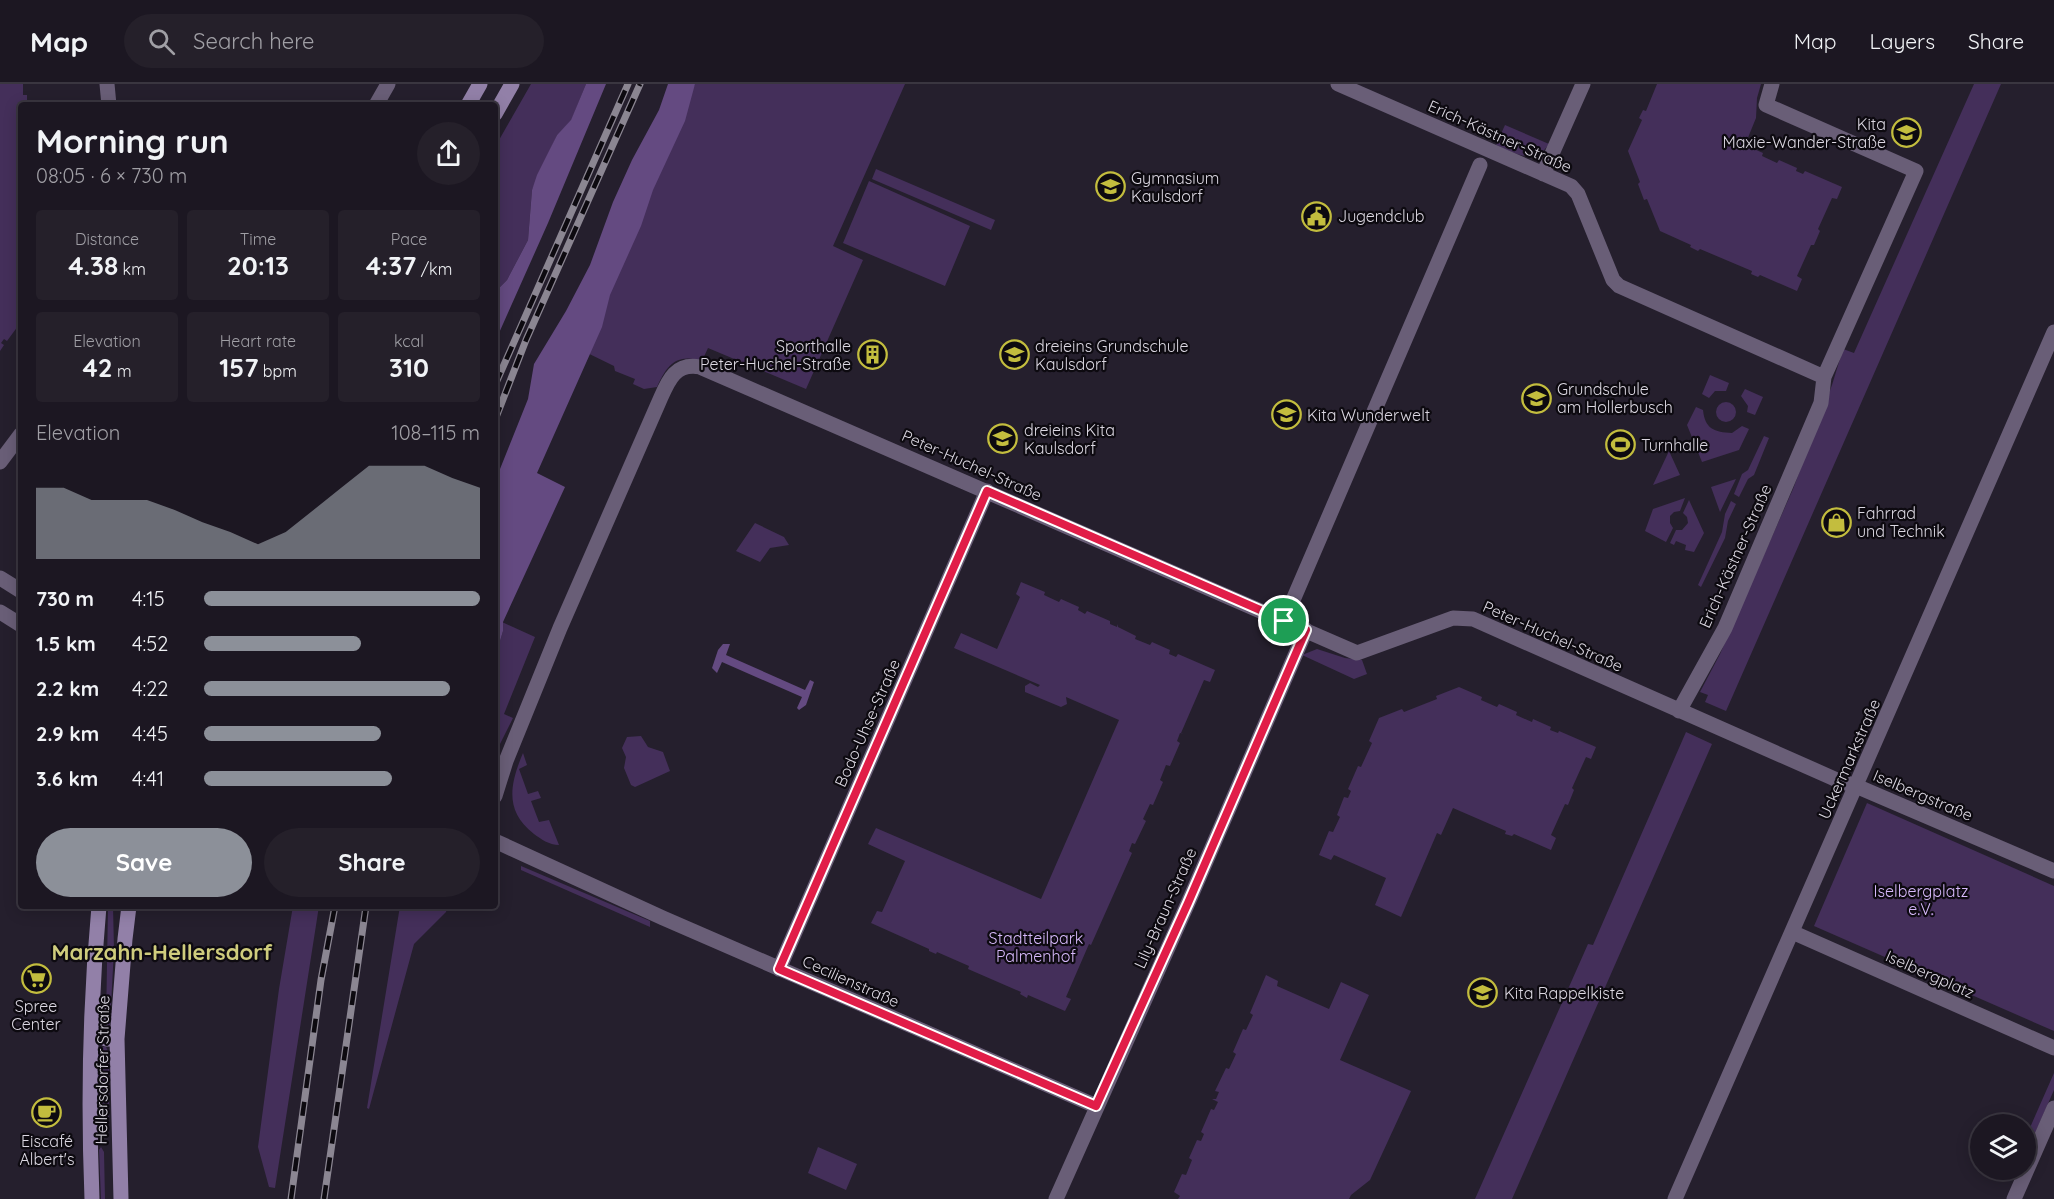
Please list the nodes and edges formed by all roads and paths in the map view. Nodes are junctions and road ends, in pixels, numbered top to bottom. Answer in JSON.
{"nodes":[{"id":1,"x":107,"y":84,"type":"edge"},
{"id":2,"x":388,"y":84,"type":"edge"},
{"id":3,"x":480,"y":84,"type":"edge"},
{"id":4,"x":512,"y":84,"type":"edge"},
{"id":5,"x":1338,"y":84,"type":"edge"},
{"id":6,"x":1583,"y":84,"type":"edge"},
{"id":7,"x":1772,"y":84,"type":"edge"},
{"id":8,"x":109,"y":102,"type":"edge"},
{"id":9,"x":378,"y":102,"type":"edge"},
{"id":10,"x":470,"y":102,"type":"edge"},
{"id":11,"x":498,"y":109,"type":"edge"},
{"id":12,"x":1479,"y":165,"type":"dead end"},
{"id":13,"x":1543,"y":174,"type":"junction"},
{"id":14,"x":2054,"y":332,"type":"edge"},
{"id":15,"x":1824,"y":377,"type":"junction"},
{"id":16,"x":18,"y":438,"type":"edge"},
{"id":17,"x":0,"y":462,"type":"edge"},
{"id":18,"x":987,"y":491,"type":"junction"},
{"id":19,"x":0,"y":578,"type":"edge"},
{"id":20,"x":18,"y":589,"type":"edge"},
{"id":21,"x":0,"y":612,"type":"edge"},
{"id":22,"x":1284,"y":621,"type":"junction"},
{"id":23,"x":18,"y":623,"type":"edge"},
{"id":24,"x":1306,"y":630,"type":"junction"},
{"id":25,"x":1679,"y":711,"type":"junction"},
{"id":26,"x":498,"y":786,"type":"edge"},
{"id":27,"x":1856,"y":786,"type":"junction"},
{"id":28,"x":498,"y":842,"type":"edge"},
{"id":29,"x":2054,"y":871,"type":"edge"},
{"id":30,"x":99,"y":909,"type":"edge"},
{"id":31,"x":129,"y":909,"type":"edge"},
{"id":32,"x":1792,"y":932,"type":"junction"},
{"id":33,"x":96,"y":937,"type":"junction"},
{"id":34,"x":779,"y":969,"type":"junction"},
{"id":35,"x":117,"y":1040,"type":"junction"},
{"id":36,"x":2054,"y":1048,"type":"edge"},
{"id":37,"x":1096,"y":1106,"type":"junction"},
{"id":38,"x":2054,"y":1108,"type":"edge"},
{"id":39,"x":92,"y":1199,"type":"edge"},
{"id":40,"x":121,"y":1199,"type":"edge"},
{"id":41,"x":1056,"y":1199,"type":"edge"},
{"id":42,"x":1675,"y":1199,"type":"edge"},
{"id":43,"x":2014,"y":1199,"type":"edge"}],
"edges":[{"from":1,"to":8,"type":"street"},
{"from":2,"to":9,"type":"street"},
{"from":3,"to":10,"type":"main road"},
{"from":4,"to":11,"type":"main road"},
{"from":5,"to":13,"type":"street","name":"Erich-Kästner-Straße"},
{"from":6,"to":13,"type":"street"},
{"from":7,"to":15,"type":"street","name":"Erich-Kästner-Straße"},
{"from":12,"to":22,"type":"street"},
{"from":13,"to":15,"type":"street","name":"Erich-Kästner-Straße"},
{"from":14,"to":27,"type":"street","name":"Uckermarkstraße"},
{"from":15,"to":25,"type":"street","name":"Erich-Kästner-Straße"},
{"from":16,"to":17,"type":"street"},
{"from":18,"to":22,"type":"street","name":"Peter-Huchel-Straße"},
{"from":18,"to":26,"type":"street","name":"Peter-Huchel-Straße"},
{"from":18,"to":34,"type":"street","name":"Bodo-Uhse-Straße"},
{"from":19,"to":20,"type":"street"},
{"from":21,"to":23,"type":"street"},
{"from":22,"to":24,"type":"street","name":"Peter-Huchel-Straße"},
{"from":24,"to":25,"type":"street","name":"Peter-Huchel-Straße"},
{"from":24,"to":37,"type":"street","name":"Lily-Braun-Straße"},
{"from":25,"to":27,"type":"street","name":"Iselbergstraße"},
{"from":27,"to":29,"type":"street","name":"Iselbergstraße"},
{"from":27,"to":32,"type":"street","name":"Uckermarkstraße"},
{"from":28,"to":34,"type":"street","name":"Cecilienstraße"},
{"from":30,"to":33,"type":"main road","name":"Hellersdorfer Straße"},
{"from":31,"to":35,"type":"main road","name":"Hellersdorfer Straße"},
{"from":32,"to":36,"type":"street","name":"Iselbergplatz"},
{"from":32,"to":42,"type":"street","name":"Uckermarkstraße"},
{"from":33,"to":35,"type":"main road"},
{"from":33,"to":39,"type":"main road","name":"Hellersdorfer Straße"},
{"from":34,"to":37,"type":"street","name":"Cecilienstraße"},
{"from":35,"to":40,"type":"main road","name":"Hellersdorfer Straße"},
{"from":37,"to":41,"type":"street","name":"Lily-Braun-Straße"},
{"from":38,"to":43,"type":"street"}]}
